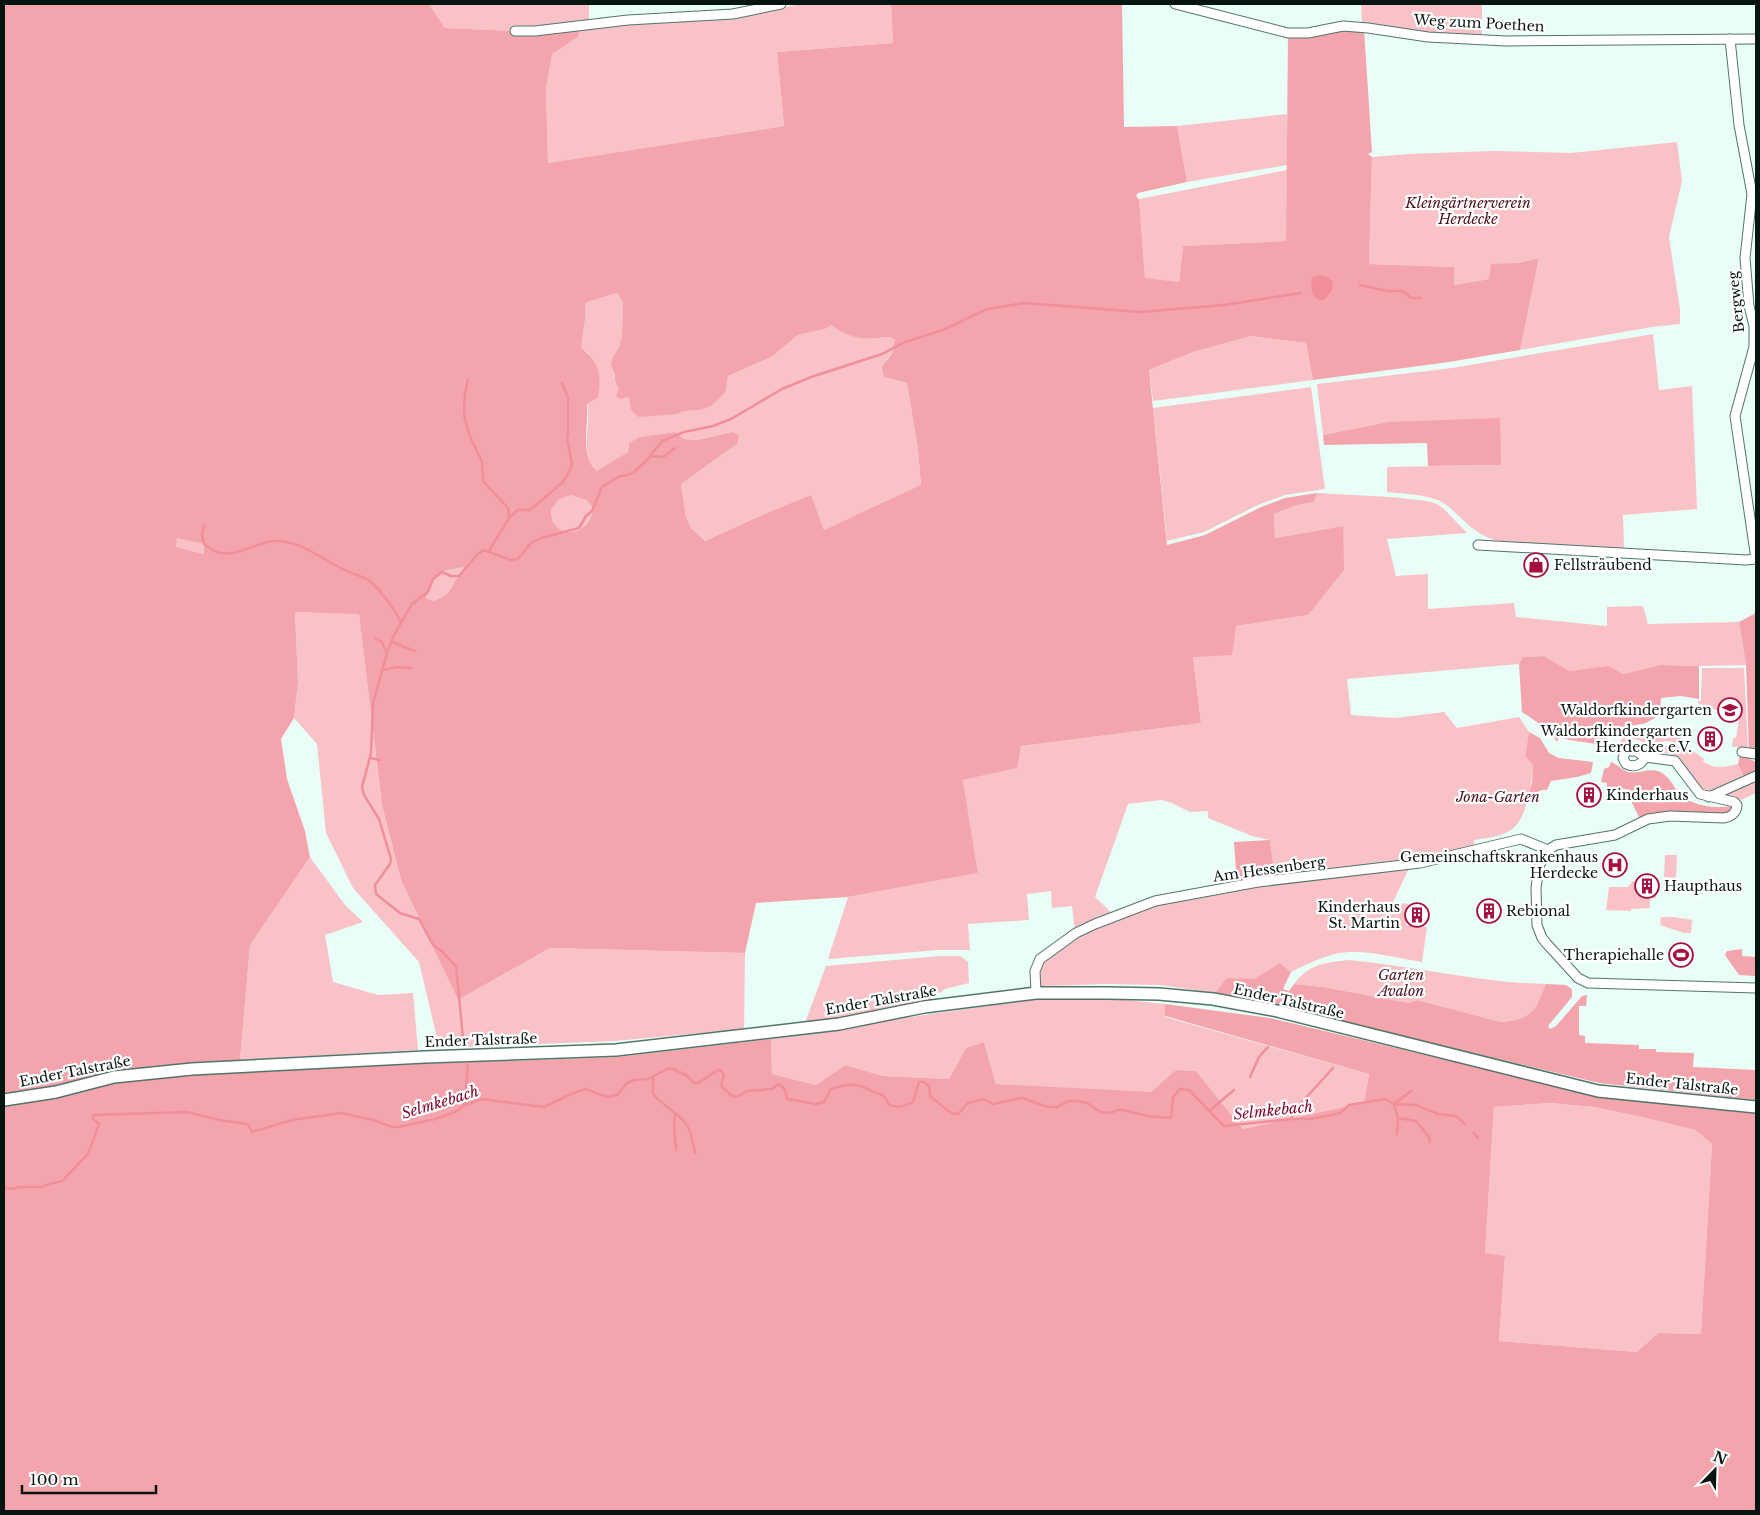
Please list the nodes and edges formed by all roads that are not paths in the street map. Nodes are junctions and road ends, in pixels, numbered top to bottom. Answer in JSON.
{"nodes":[{"id":1,"x":782,"y":4,"type":"edge"},
{"id":2,"x":1176,"y":4,"type":"edge"},
{"id":3,"x":515,"y":31,"type":"dead end"},
{"id":4,"x":1730,"y":39,"type":"junction"},
{"id":5,"x":1756,"y":39,"type":"edge"},
{"id":6,"x":1478,"y":544,"type":"dead end"},
{"id":7,"x":1756,"y":559,"type":"edge"},
{"id":8,"x":1742,"y":752,"type":"dead end"},
{"id":9,"x":1756,"y":754,"type":"edge"},
{"id":10,"x":1646,"y":757,"type":"dead end"},
{"id":11,"x":1756,"y":776,"type":"edge"},
{"id":12,"x":1709,"y":796,"type":"junction"},
{"id":13,"x":1548,"y":850,"type":"junction"},
{"id":14,"x":1756,"y":988,"type":"edge"},
{"id":15,"x":1036,"y":993,"type":"junction"},
{"id":16,"x":4,"y":1100,"type":"edge"},
{"id":17,"x":1756,"y":1107,"type":"edge"}],
"edges":[{"from":1,"to":3,"type":"street"},
{"from":2,"to":4,"type":"street","name":"Weg zum Poethen"},
{"from":4,"to":5,"type":"street","name":"Weg zum Poethen"},
{"from":4,"to":7,"type":"street","name":"Bergweg"},
{"from":6,"to":7,"type":"street","name":"Bergweg"},
{"from":8,"to":9,"type":"street"},
{"from":10,"to":12,"type":"street"},
{"from":11,"to":12,"type":"street"},
{"from":12,"to":13,"type":"street"},
{"from":13,"to":14,"type":"street"},
{"from":13,"to":15,"type":"street","name":"Am Hessenberg"},
{"from":15,"to":16,"type":"main road","name":"Ender Talstraße"},
{"from":15,"to":17,"type":"main road","name":"Ender Talstraße"}]}
